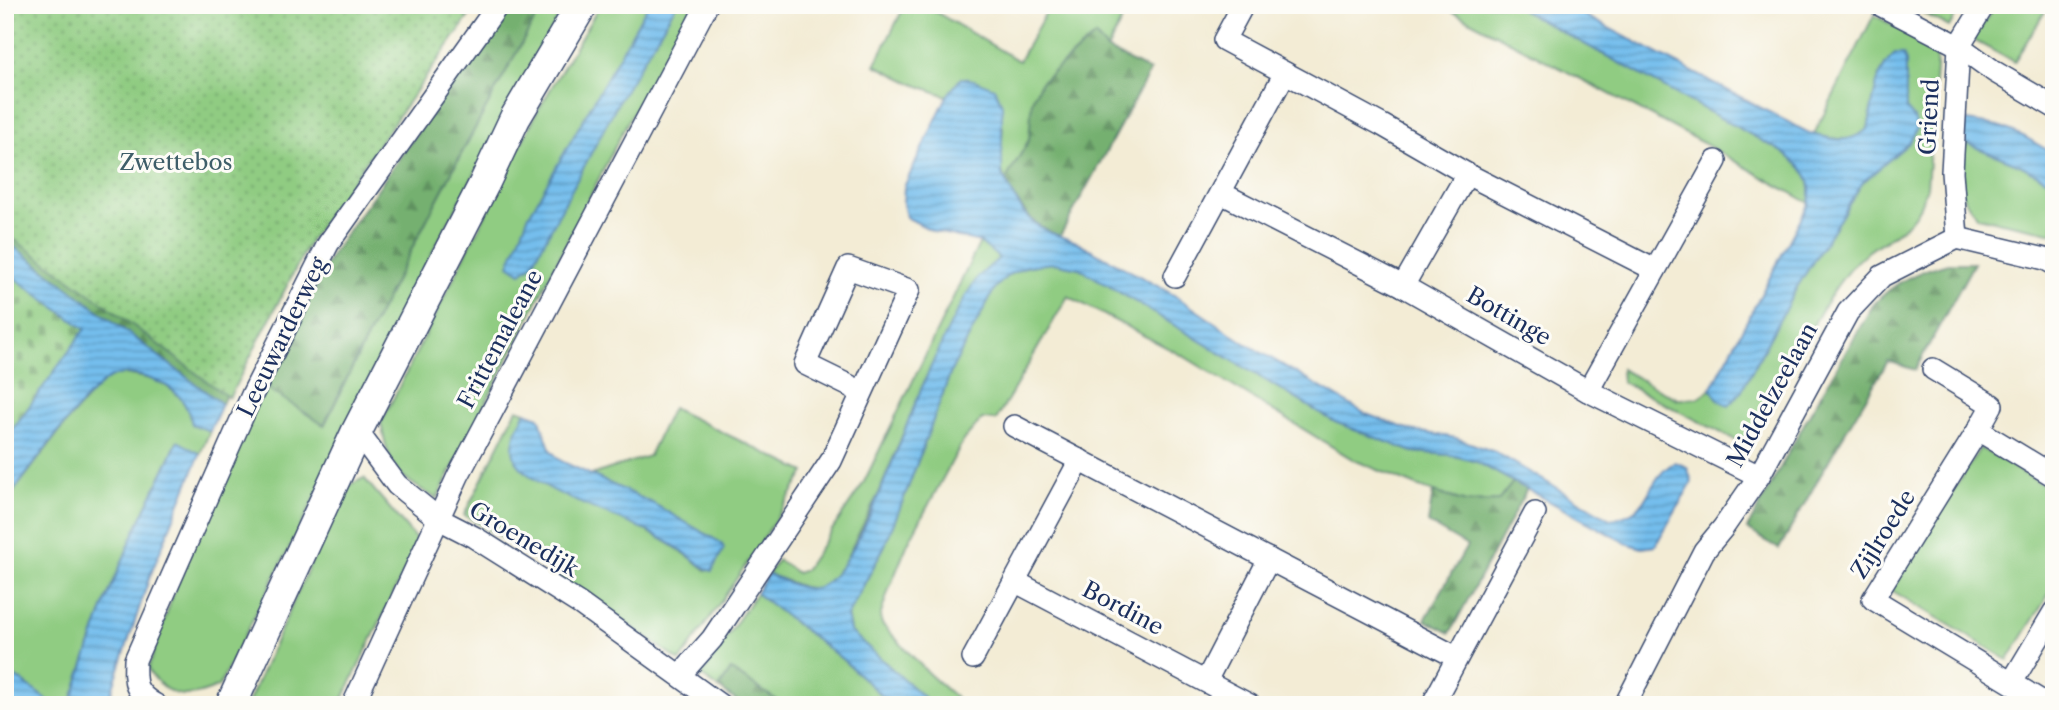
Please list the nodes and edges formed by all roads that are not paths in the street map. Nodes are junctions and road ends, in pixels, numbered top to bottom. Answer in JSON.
{"nodes":[{"id":1,"x":498,"y":5,"type":"edge"},
{"id":2,"x":582,"y":5,"type":"edge"},
{"id":3,"x":707,"y":5,"type":"edge"},
{"id":4,"x":1242,"y":5,"type":"edge"},
{"id":5,"x":1880,"y":5,"type":"edge"},
{"id":6,"x":1984,"y":5,"type":"edge"},
{"id":7,"x":1959,"y":47,"type":"junction"},
{"id":8,"x":1285,"y":73,"type":"junction"},
{"id":9,"x":2054,"y":107,"type":"edge"},
{"id":10,"x":1716,"y":161,"type":"dead end"},
{"id":11,"x":1467,"y":174,"type":"junction"},
{"id":12,"x":1221,"y":193,"type":"junction"},
{"id":13,"x":1957,"y":239,"type":"junction"},
{"id":14,"x":2054,"y":264,"type":"edge"},
{"id":15,"x":1655,"y":270,"type":"junction"},
{"id":16,"x":1175,"y":276,"type":"dead end"},
{"id":17,"x":1403,"y":286,"type":"junction"},
{"id":18,"x":1933,"y":369,"type":"dead end"},
{"id":19,"x":1588,"y":391,"type":"junction"},
{"id":20,"x":862,"y":392,"type":"junction"},
{"id":21,"x":1014,"y":426,"type":"dead end"},
{"id":22,"x":1978,"y":430,"type":"junction"},
{"id":23,"x":357,"y":431,"type":"junction"},
{"id":24,"x":1080,"y":460,"type":"junction"},
{"id":25,"x":1759,"y":476,"type":"junction"},
{"id":26,"x":2054,"y":476,"type":"edge"},
{"id":27,"x":1535,"y":513,"type":"dead end"},
{"id":28,"x":439,"y":519,"type":"junction"},
{"id":29,"x":1269,"y":559,"type":"junction"},
{"id":30,"x":1016,"y":582,"type":"junction"},
{"id":31,"x":2054,"y":612,"type":"edge"},
{"id":32,"x":1456,"y":657,"type":"junction"},
{"id":33,"x":973,"y":658,"type":"dead end"},
{"id":34,"x":680,"y":675,"type":"junction"},
{"id":35,"x":1206,"y":681,"type":"junction"},
{"id":36,"x":2012,"y":682,"type":"junction"},
{"id":37,"x":146,"y":703,"type":"edge"},
{"id":38,"x":231,"y":705,"type":"edge"},
{"id":39,"x":353,"y":705,"type":"edge"},
{"id":40,"x":720,"y":705,"type":"edge"},
{"id":41,"x":1250,"y":705,"type":"edge"},
{"id":42,"x":1432,"y":705,"type":"edge"},
{"id":43,"x":1625,"y":705,"type":"edge"},
{"id":44,"x":2048,"y":705,"type":"edge"}],
"edges":[{"from":1,"to":37,"type":"street","name":"Leeuwarderweg"},
{"from":2,"to":23,"type":"main road"},
{"from":3,"to":28,"type":"street","name":"Frittemaleane"},
{"from":4,"to":8,"type":"street"},
{"from":5,"to":7,"type":"street"},
{"from":6,"to":7,"type":"street","name":"Griend"},
{"from":7,"to":9,"type":"street"},
{"from":7,"to":13,"type":"street","name":"Griend"},
{"from":8,"to":11,"type":"street"},
{"from":8,"to":12,"type":"street"},
{"from":10,"to":15,"type":"street"},
{"from":11,"to":15,"type":"street"},
{"from":11,"to":17,"type":"street"},
{"from":12,"to":16,"type":"street"},
{"from":12,"to":17,"type":"street","name":"Bottinge"},
{"from":13,"to":14,"type":"street"},
{"from":13,"to":25,"type":"street","name":"Middelzeelaan"},
{"from":15,"to":19,"type":"street"},
{"from":17,"to":19,"type":"street","name":"Bottinge"},
{"from":18,"to":22,"type":"street","name":"Zijlroede"},
{"from":19,"to":25,"type":"street","name":"Bottinge"},
{"from":20,"to":20,"type":"street"},
{"from":20,"to":34,"type":"street"},
{"from":21,"to":24,"type":"street"},
{"from":22,"to":26,"type":"street"},
{"from":22,"to":36,"type":"street","name":"Zijlroede"},
{"from":23,"to":28,"type":"street","name":"Groenedijk"},
{"from":23,"to":38,"type":"main road"},
{"from":24,"to":29,"type":"street"},
{"from":24,"to":30,"type":"street"},
{"from":25,"to":43,"type":"street","name":"Middelzeelaan"},
{"from":27,"to":32,"type":"street"},
{"from":28,"to":34,"type":"street","name":"Groenedijk"},
{"from":28,"to":39,"type":"street","name":"Frittemaleane"},
{"from":29,"to":32,"type":"street"},
{"from":29,"to":35,"type":"street"},
{"from":30,"to":33,"type":"street"},
{"from":30,"to":35,"type":"street","name":"Bordine"},
{"from":31,"to":36,"type":"street"},
{"from":32,"to":42,"type":"street"},
{"from":34,"to":40,"type":"street","name":"Groenedijk"},
{"from":35,"to":41,"type":"street","name":"Bordine"},
{"from":36,"to":44,"type":"street","name":"Zijlroede"}]}
